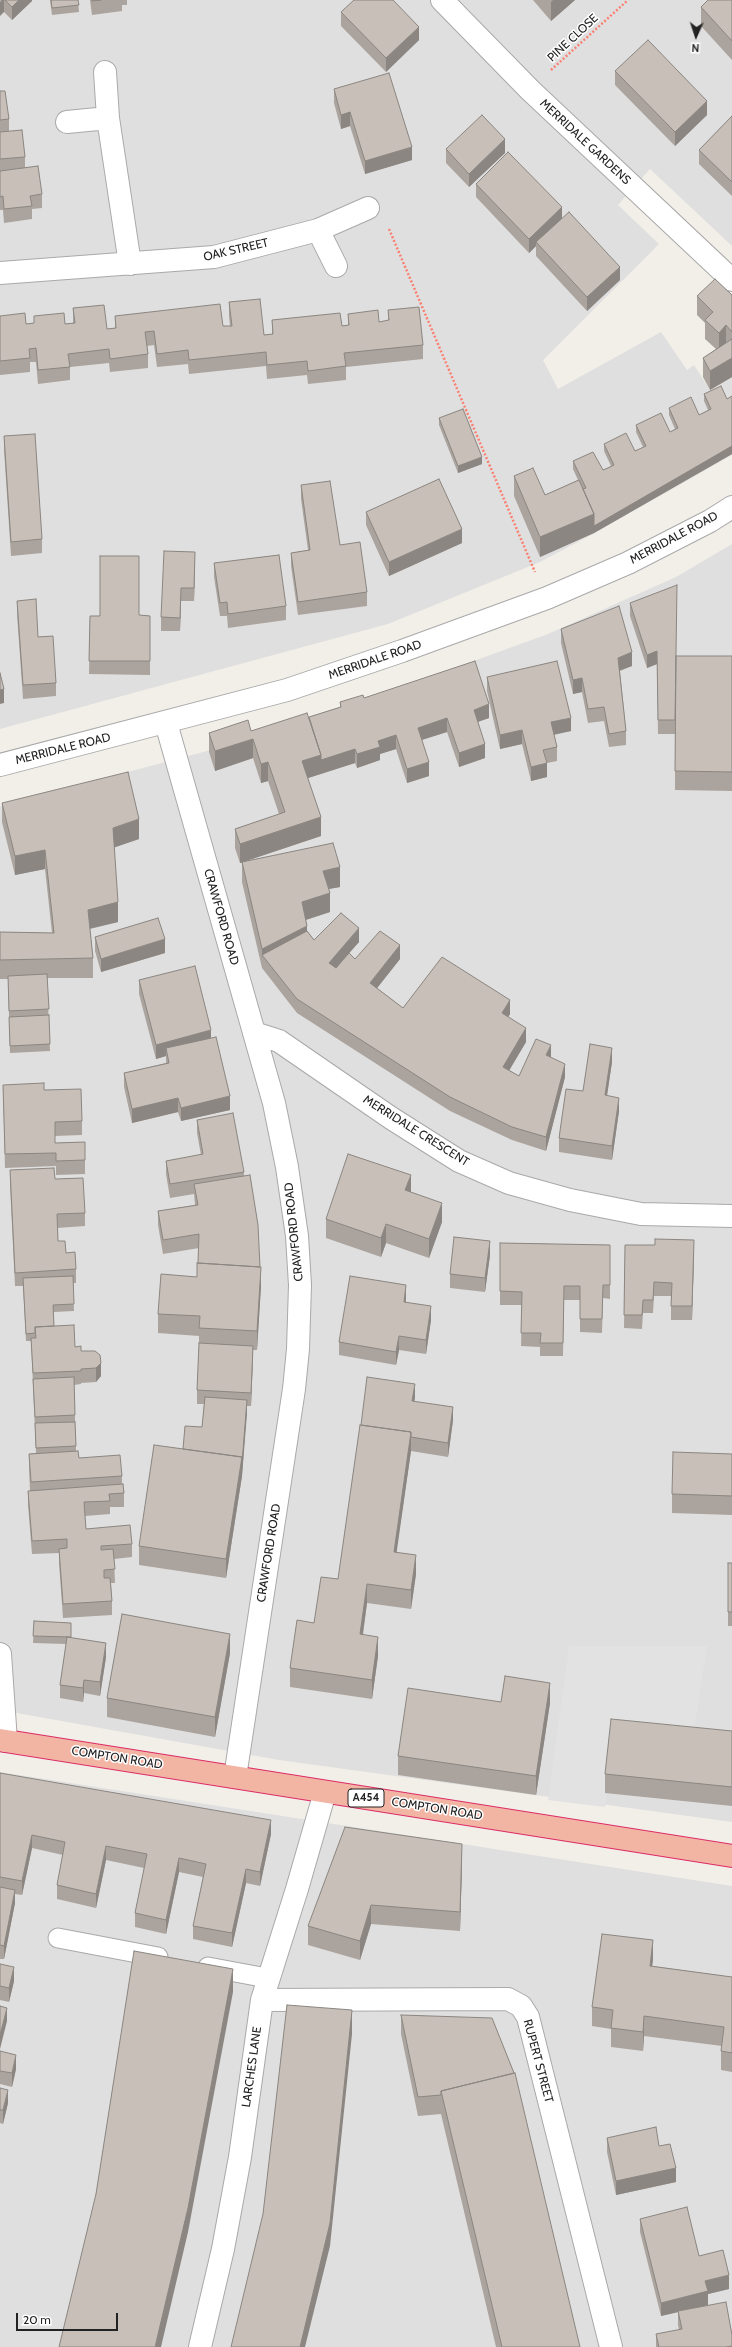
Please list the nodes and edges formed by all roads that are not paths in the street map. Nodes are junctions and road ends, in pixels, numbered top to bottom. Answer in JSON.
{"nodes":[{"id":1,"x":442,"y":0,"type":"edge"},
{"id":2,"x":105,"y":72,"type":"dead end"},
{"id":3,"x":108,"y":118,"type":"junction"},
{"id":4,"x":67,"y":122,"type":"dead end"},
{"id":5,"x":368,"y":208,"type":"road end"},
{"id":6,"x":318,"y":230,"type":"junction"},
{"id":7,"x":130,"y":264,"type":"junction"},
{"id":8,"x":336,"y":266,"type":"dead end"},
{"id":9,"x":0,"y":273,"type":"edge"},
{"id":10,"x":732,"y":280,"type":"edge"},
{"id":11,"x":732,"y":507,"type":"edge"},
{"id":12,"x":166,"y":723,"type":"junction"},
{"id":13,"x":0,"y":765,"type":"edge"},
{"id":14,"x":254,"y":1033,"type":"junction"},
{"id":15,"x":732,"y":1216,"type":"edge"},
{"id":16,"x":0,"y":1654,"type":"edge"},
{"id":17,"x":3,"y":1740,"type":"edge"},
{"id":18,"x":235,"y":1777,"type":"junction"},
{"id":19,"x":325,"y":1792,"type":"junction"},
{"id":20,"x":732,"y":1856,"type":"edge"},
{"id":21,"x":58,"y":1938,"type":"dead end"},
{"id":22,"x":268,"y":1978,"type":"junction"},
{"id":23,"x":262,"y":2000,"type":"junction"},
{"id":24,"x":200,"y":2347,"type":"edge"},
{"id":25,"x":611,"y":2347,"type":"edge"}],
"edges":[{"from":1,"to":10,"type":"street","name":"MERRIDALE GARDENS"},
{"from":2,"to":3,"type":"street"},
{"from":3,"to":4,"type":"street"},
{"from":3,"to":7,"type":"street"},
{"from":5,"to":6,"type":"street","name":"OAK STREET"},
{"from":6,"to":7,"type":"street","name":"OAK STREET"},
{"from":6,"to":8,"type":"street"},
{"from":7,"to":9,"type":"street","name":"OAK STREET"},
{"from":11,"to":12,"type":"street","name":"MERRIDALE ROAD"},
{"from":12,"to":13,"type":"street","name":"MERRIDALE ROAD"},
{"from":12,"to":14,"type":"street","name":"CRAWFORD ROAD"},
{"from":14,"to":15,"type":"street","name":"MERRIDALE CRESCENT"},
{"from":14,"to":18,"type":"street","name":"CRAWFORD ROAD"},
{"from":16,"to":17,"type":"street"},
{"from":17,"to":18,"type":"highway","name":"COMPTON ROAD","number":"A454"},
{"from":18,"to":19,"type":"highway","name":"COMPTON ROAD","number":"A454"},
{"from":19,"to":20,"type":"highway","name":"COMPTON ROAD","number":"A454"},
{"from":19,"to":22,"type":"street","name":"LARCHES LANE"},
{"from":21,"to":22,"type":"lane"},
{"from":22,"to":23,"type":"street","name":"LARCHES LANE"},
{"from":23,"to":24,"type":"street","name":"LARCHES LANE"},
{"from":23,"to":25,"type":"street","name":"RUPERT STREET"}]}
